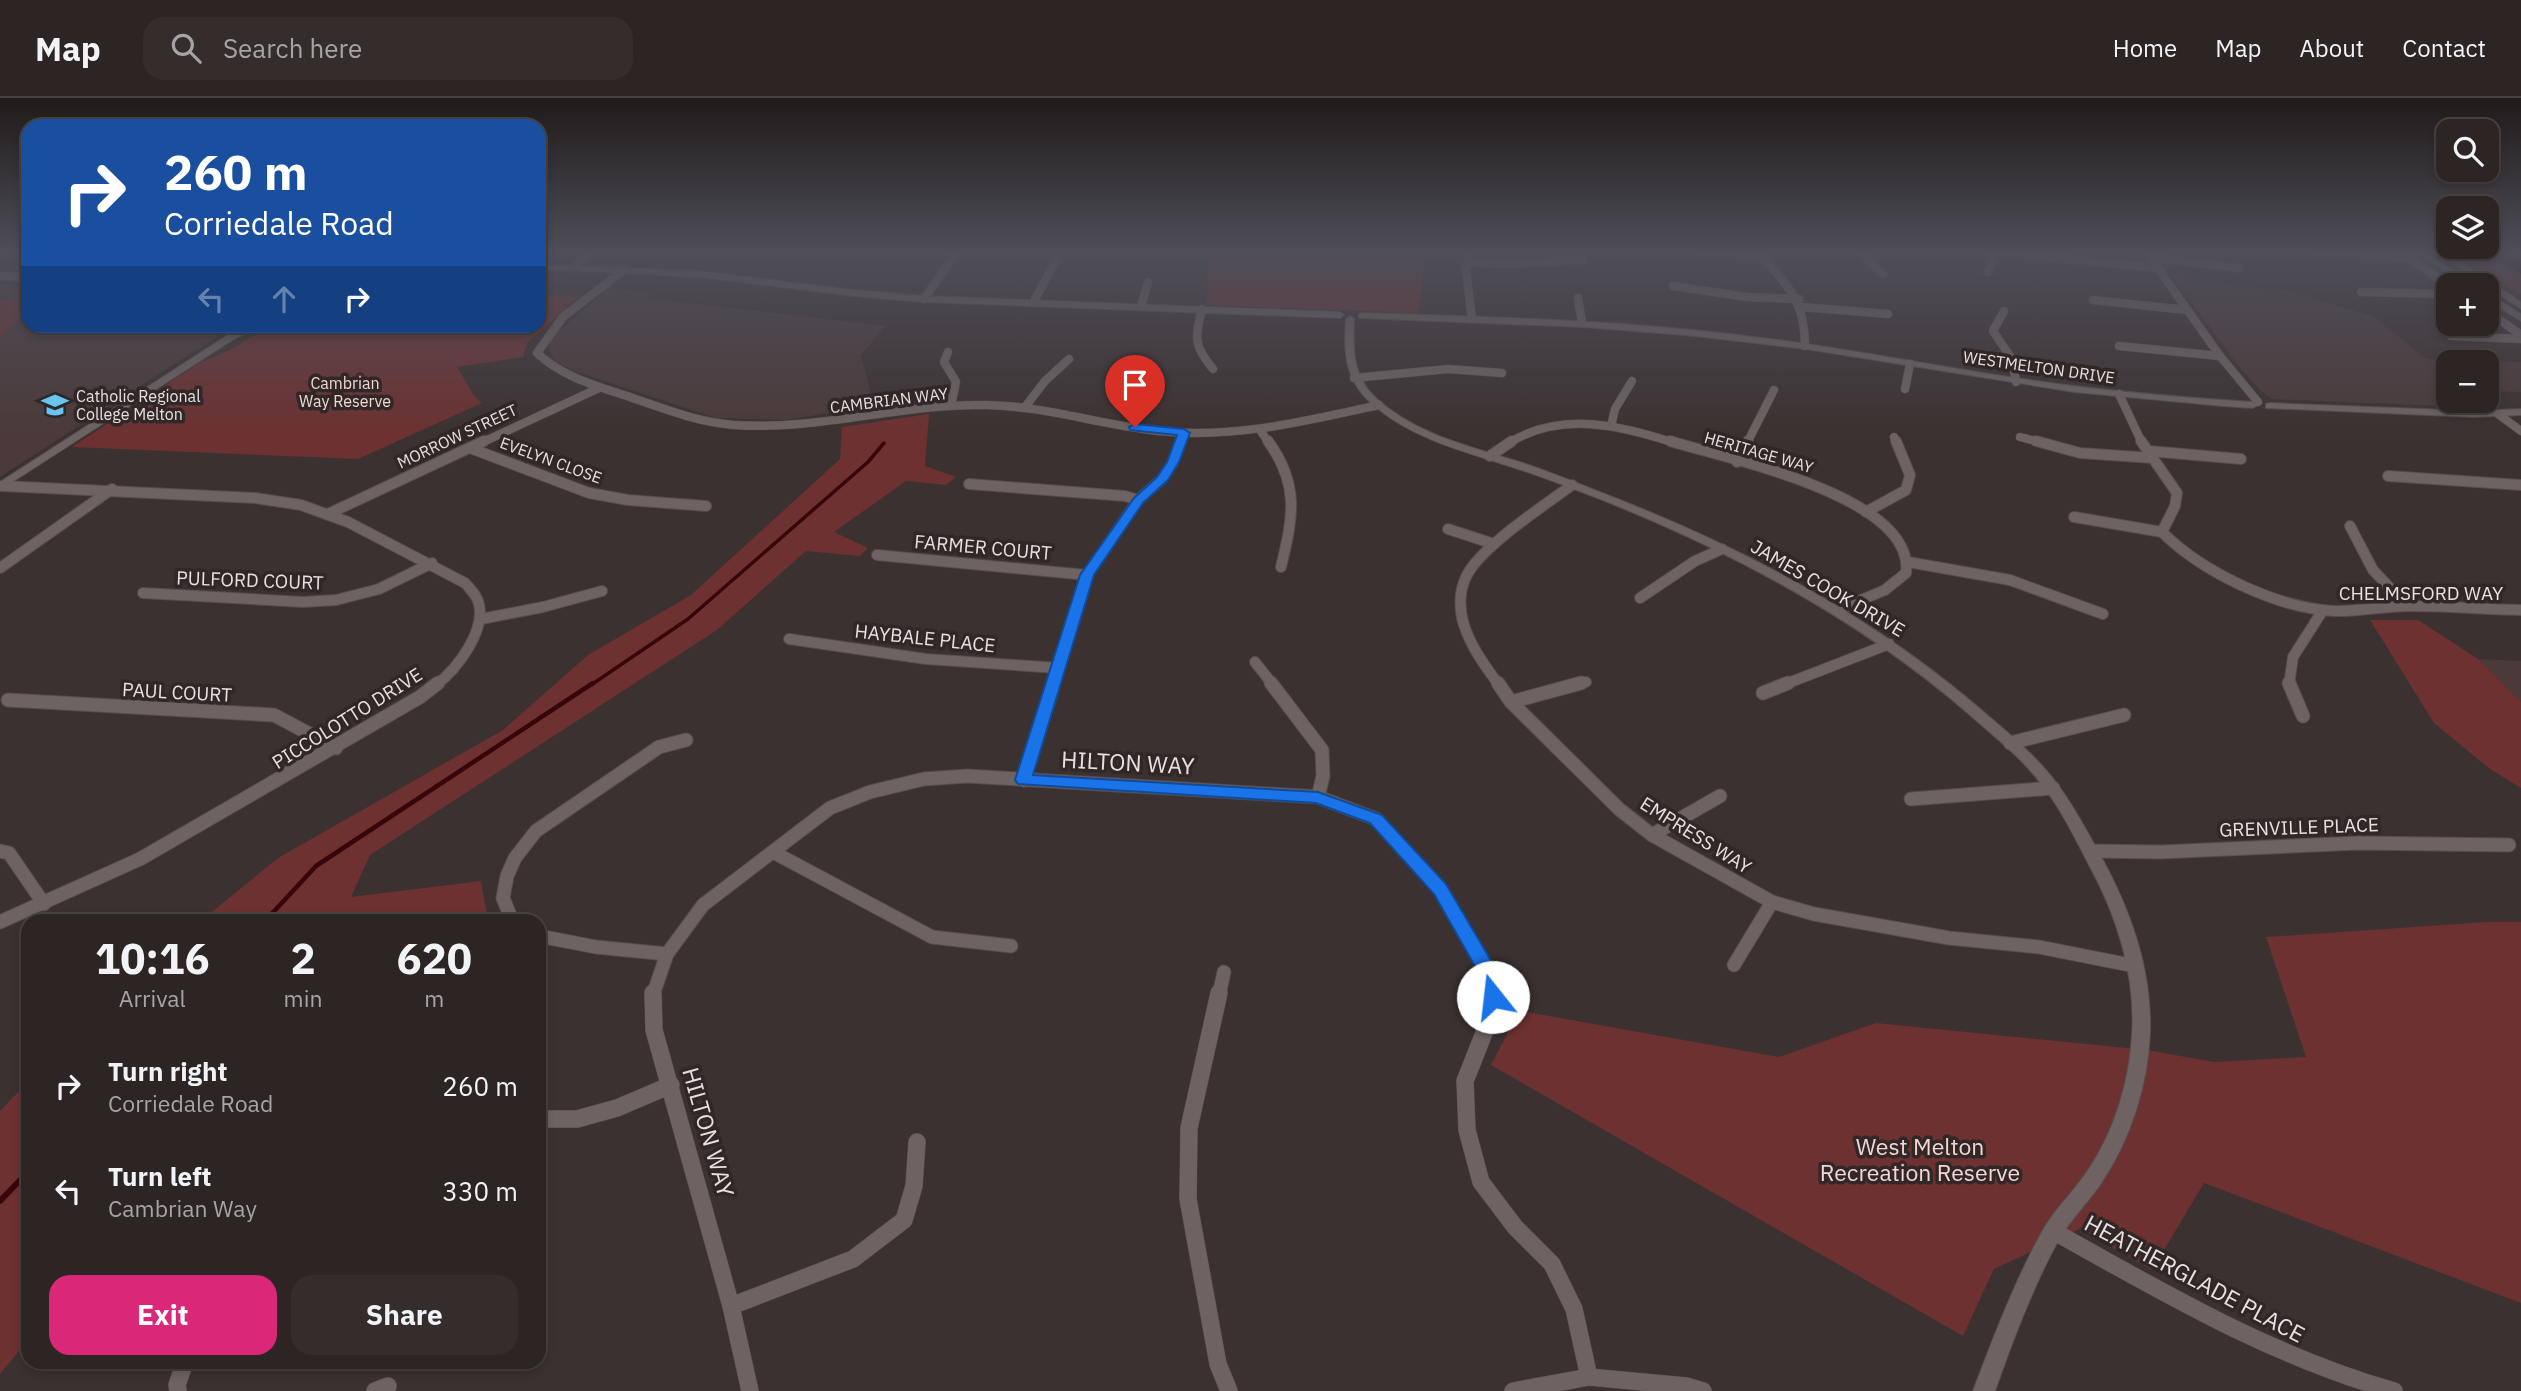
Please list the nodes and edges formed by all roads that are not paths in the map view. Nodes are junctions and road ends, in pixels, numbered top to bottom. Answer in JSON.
{"nodes":[{"id":1,"x":569,"y":313,"type":"edge"},
{"id":2,"x":1201,"y":313,"type":"edge"},
{"id":3,"x":1321,"y":313,"type":"edge"},
{"id":4,"x":1357,"y":313,"type":"edge"},
{"id":5,"x":1472,"y":313,"type":"edge"},
{"id":6,"x":1580,"y":313,"type":"edge"},
{"id":7,"x":1803,"y":313,"type":"edge"},
{"id":8,"x":1883,"y":313,"type":"edge"},
{"id":9,"x":2003,"y":313,"type":"edge"},
{"id":10,"x":2190,"y":313,"type":"edge"},
{"id":11,"x":1339,"y":314,"type":"joint"},
{"id":12,"x":1888,"y":314,"type":"dead end"},
{"id":13,"x":1362,"y":316,"type":"junction"},
{"id":14,"x":1350,"y":319,"type":"junction"},
{"id":15,"x":1472,"y":319,"type":"junction"},
{"id":16,"x":2499,"y":320,"type":"edge"},
{"id":17,"x":1582,"y":323,"type":"junction"},
{"id":18,"x":235,"y":333,"type":"edge"},
{"id":19,"x":240,"y":333,"type":"edge"},
{"id":20,"x":2451,"y":336,"type":"dead end"},
{"id":21,"x":231,"y":337,"type":"junction"},
{"id":22,"x":2521,"y":337,"type":"edge"},
{"id":23,"x":1805,"y":346,"type":"junction"},
{"id":24,"x":2119,"y":346,"type":"dead end"},
{"id":25,"x":948,"y":352,"type":"dead end"},
{"id":26,"x":2220,"y":356,"type":"junction"},
{"id":27,"x":1069,"y":359,"type":"dead end"},
{"id":28,"x":1910,"y":364,"type":"junction"},
{"id":29,"x":1213,"y":369,"type":"dead end"},
{"id":30,"x":1502,"y":373,"type":"dead end"},
{"id":31,"x":1354,"y":378,"type":"junction"},
{"id":32,"x":1632,"y":382,"type":"dead end"},
{"id":33,"x":2016,"y":382,"type":"junction"},
{"id":34,"x":599,"y":388,"type":"junction"},
{"id":35,"x":1905,"y":389,"type":"dead end"},
{"id":36,"x":1774,"y":390,"type":"dead end"},
{"id":37,"x":2119,"y":394,"type":"junction"},
{"id":38,"x":2255,"y":403,"type":"junction"},
{"id":39,"x":1379,"y":405,"type":"junction"},
{"id":40,"x":951,"y":406,"type":"junction"},
{"id":41,"x":1026,"y":407,"type":"junction"},
{"id":42,"x":2501,"y":414,"type":"junction"},
{"id":43,"x":2521,"y":415,"type":"edge"},
{"id":44,"x":1611,"y":426,"type":"junction"},
{"id":45,"x":1260,"y":430,"type":"junction"},
{"id":46,"x":2521,"y":431,"type":"edge"},
{"id":47,"x":1184,"y":433,"type":"junction"},
{"id":48,"x":1894,"y":437,"type":"dead end"},
{"id":49,"x":2020,"y":437,"type":"dead end"},
{"id":50,"x":470,"y":447,"type":"junction"},
{"id":51,"x":2151,"y":454,"type":"junction"},
{"id":52,"x":1490,"y":456,"type":"junction"},
{"id":53,"x":2241,"y":459,"type":"dead end"},
{"id":54,"x":1737,"y":461,"type":"junction"},
{"id":55,"x":2388,"y":476,"type":"dead end"},
{"id":56,"x":969,"y":484,"type":"dead end"},
{"id":57,"x":1572,"y":485,"type":"junction"},
{"id":58,"x":2521,"y":485,"type":"edge"},
{"id":59,"x":1,"y":486,"type":"edge"},
{"id":60,"x":112,"y":489,"type":"junction"},
{"id":61,"x":1138,"y":500,"type":"junction"},
{"id":62,"x":706,"y":506,"type":"dead end"},
{"id":63,"x":1866,"y":512,"type":"junction"},
{"id":64,"x":328,"y":514,"type":"junction"},
{"id":65,"x":2074,"y":517,"type":"dead end"},
{"id":66,"x":2350,"y":526,"type":"dead end"},
{"id":67,"x":1448,"y":529,"type":"dead end"},
{"id":68,"x":2162,"y":532,"type":"junction"},
{"id":69,"x":1494,"y":544,"type":"junction"},
{"id":70,"x":1721,"y":549,"type":"junction"},
{"id":71,"x":877,"y":555,"type":"dead end"},
{"id":72,"x":1908,"y":562,"type":"junction"},
{"id":73,"x":432,"y":564,"type":"junction"},
{"id":74,"x":1282,"y":567,"type":"dead end"},
{"id":75,"x":0,"y":568,"type":"edge"},
{"id":76,"x":1087,"y":575,"type":"junction"},
{"id":77,"x":602,"y":591,"type":"dead end"},
{"id":78,"x":143,"y":593,"type":"dead end"},
{"id":79,"x":1640,"y":598,"type":"dead end"},
{"id":80,"x":2407,"y":606,"type":"junction"},
{"id":81,"x":2323,"y":610,"type":"junction"},
{"id":82,"x":2521,"y":610,"type":"edge"},
{"id":83,"x":1837,"y":611,"type":"junction"},
{"id":84,"x":2103,"y":614,"type":"dead end"},
{"id":85,"x":481,"y":619,"type":"junction"},
{"id":86,"x":789,"y":639,"type":"dead end"},
{"id":87,"x":1889,"y":644,"type":"junction"},
{"id":88,"x":1255,"y":662,"type":"dead end"},
{"id":89,"x":1058,"y":667,"type":"junction"},
{"id":90,"x":1586,"y":682,"type":"dead end"},
{"id":91,"x":1763,"y":693,"type":"dead end"},
{"id":92,"x":8,"y":700,"type":"dead end"},
{"id":93,"x":1511,"y":702,"type":"junction"},
{"id":94,"x":2124,"y":715,"type":"dead end"},
{"id":95,"x":2303,"y":716,"type":"dead end"},
{"id":96,"x":686,"y":740,"type":"dead end"},
{"id":97,"x":2010,"y":743,"type":"junction"},
{"id":98,"x":336,"y":748,"type":"junction"},
{"id":99,"x":1024,"y":780,"type":"junction"},
{"id":100,"x":2053,"y":788,"type":"junction"},
{"id":101,"x":1720,"y":796,"type":"dead end"},
{"id":102,"x":1318,"y":797,"type":"junction"},
{"id":103,"x":1911,"y":799,"type":"dead end"},
{"id":104,"x":1652,"y":835,"type":"junction"},
{"id":105,"x":2509,"y":845,"type":"dead end"},
{"id":106,"x":0,"y":851,"type":"edge"},
{"id":107,"x":2090,"y":851,"type":"junction"},
{"id":108,"x":772,"y":852,"type":"junction"},
{"id":109,"x":1772,"y":901,"type":"junction"},
{"id":110,"x":44,"y":904,"type":"junction"},
{"id":111,"x":510,"y":914,"type":"edge"},
{"id":112,"x":0,"y":922,"type":"edge"},
{"id":113,"x":546,"y":937,"type":"edge"},
{"id":114,"x":1011,"y":946,"type":"dead end"},
{"id":115,"x":667,"y":954,"type":"junction"},
{"id":116,"x":1734,"y":965,"type":"dead end"},
{"id":117,"x":2136,"y":966,"type":"junction"},
{"id":118,"x":1224,"y":972,"type":"dead end"},
{"id":119,"x":671,"y":1085,"type":"junction"},
{"id":120,"x":546,"y":1119,"type":"edge"},
{"id":121,"x":918,"y":1142,"type":"dead end"},
{"id":122,"x":2053,"y":1230,"type":"junction"},
{"id":123,"x":732,"y":1306,"type":"junction"},
{"id":124,"x":183,"y":1369,"type":"edge"},
{"id":125,"x":1589,"y":1377,"type":"junction"},
{"id":126,"x":178,"y":1391,"type":"edge"},
{"id":127,"x":750,"y":1391,"type":"edge"},
{"id":128,"x":1229,"y":1391,"type":"edge"},
{"id":129,"x":1513,"y":1391,"type":"edge"},
{"id":130,"x":1703,"y":1391,"type":"edge"},
{"id":131,"x":1984,"y":1391,"type":"edge"},
{"id":132,"x":2394,"y":1391,"type":"edge"}],
"edges":[{"from":1,"to":34,"type":"street","name":"CAMBRIAN WAY"},
{"from":2,"to":29,"type":"street"},
{"from":3,"to":11,"type":"street"},
{"from":4,"to":13,"type":"street"},
{"from":5,"to":15,"type":"street"},
{"from":6,"to":17,"type":"street"},
{"from":7,"to":23,"type":"street"},
{"from":8,"to":12,"type":"street"},
{"from":9,"to":33,"type":"street"},
{"from":10,"to":26,"type":"street"},
{"from":11,"to":14,"type":"street"},
{"from":13,"to":14,"type":"street"},
{"from":13,"to":15,"type":"street","name":"WESTMELTON DRIVE"},
{"from":14,"to":31,"type":"street"},
{"from":15,"to":17,"type":"street","name":"WESTMELTON DRIVE"},
{"from":16,"to":22,"type":"street"},
{"from":17,"to":23,"type":"street","name":"WESTMELTON DRIVE"},
{"from":18,"to":21,"type":"street"},
{"from":19,"to":21,"type":"street"},
{"from":20,"to":22,"type":"street"},
{"from":21,"to":59,"type":"street"},
{"from":23,"to":28,"type":"street","name":"WESTMELTON DRIVE"},
{"from":24,"to":26,"type":"street"},
{"from":25,"to":40,"type":"street"},
{"from":26,"to":38,"type":"street"},
{"from":27,"to":41,"type":"street"},
{"from":28,"to":33,"type":"street","name":"WESTMELTON DRIVE"},
{"from":28,"to":35,"type":"street"},
{"from":30,"to":31,"type":"street"},
{"from":31,"to":39,"type":"street","name":"JAMES COOK DRIVE"},
{"from":32,"to":44,"type":"street"},
{"from":33,"to":37,"type":"street","name":"WESTMELTON DRIVE"},
{"from":34,"to":40,"type":"street","name":"CAMBRIAN WAY"},
{"from":34,"to":50,"type":"street","name":"MORROW STREET"},
{"from":36,"to":54,"type":"street"},
{"from":37,"to":38,"type":"street","name":"WESTMELTON DRIVE"},
{"from":37,"to":51,"type":"street"},
{"from":38,"to":42,"type":"street","name":"WESTMELTON DRIVE"},
{"from":39,"to":45,"type":"street","name":"CAMBRIAN WAY"},
{"from":39,"to":52,"type":"street","name":"JAMES COOK DRIVE"},
{"from":40,"to":41,"type":"street","name":"CAMBRIAN WAY"},
{"from":41,"to":47,"type":"street","name":"CAMBRIAN WAY"},
{"from":42,"to":43,"type":"street"},
{"from":42,"to":46,"type":"street"},
{"from":44,"to":52,"type":"street","name":"HERITAGE WAY"},
{"from":44,"to":54,"type":"street","name":"HERITAGE WAY"},
{"from":45,"to":47,"type":"street","name":"CAMBRIAN WAY"},
{"from":45,"to":74,"type":"street"},
{"from":47,"to":61,"type":"street"},
{"from":48,"to":63,"type":"street"},
{"from":49,"to":51,"type":"street"},
{"from":50,"to":62,"type":"street","name":"EVELYN CLOSE"},
{"from":50,"to":64,"type":"street","name":"MORROW STREET"},
{"from":51,"to":53,"type":"street"},
{"from":51,"to":68,"type":"street"},
{"from":52,"to":57,"type":"street","name":"JAMES COOK DRIVE"},
{"from":54,"to":63,"type":"street","name":"HERITAGE WAY"},
{"from":55,"to":58,"type":"street"},
{"from":56,"to":61,"type":"street"},
{"from":57,"to":69,"type":"street","name":"EMPRESS WAY"},
{"from":57,"to":70,"type":"street","name":"JAMES COOK DRIVE"},
{"from":59,"to":60,"type":"street"},
{"from":60,"to":64,"type":"street"},
{"from":60,"to":75,"type":"street"},
{"from":61,"to":76,"type":"street"},
{"from":63,"to":72,"type":"street","name":"HERITAGE WAY"},
{"from":64,"to":73,"type":"street"},
{"from":65,"to":68,"type":"street"},
{"from":66,"to":80,"type":"street"},
{"from":67,"to":69,"type":"street"},
{"from":68,"to":81,"type":"street","name":"CHELMSFORD WAY"},
{"from":69,"to":93,"type":"street","name":"EMPRESS WAY"},
{"from":70,"to":79,"type":"street"},
{"from":70,"to":83,"type":"street","name":"JAMES COOK DRIVE"},
{"from":71,"to":76,"type":"street","name":"FARMER COURT"},
{"from":72,"to":83,"type":"street"},
{"from":72,"to":84,"type":"street"},
{"from":73,"to":78,"type":"street","name":"PULFORD COURT"},
{"from":73,"to":85,"type":"street"},
{"from":76,"to":89,"type":"street"},
{"from":77,"to":85,"type":"street"},
{"from":80,"to":81,"type":"street","name":"CHELMSFORD WAY"},
{"from":80,"to":82,"type":"street","name":"CHELMSFORD WAY"},
{"from":81,"to":95,"type":"street"},
{"from":83,"to":87,"type":"street","name":"JAMES COOK DRIVE"},
{"from":85,"to":98,"type":"street","name":"PICCOLOTTO DRIVE"},
{"from":86,"to":89,"type":"street","name":"HAYBALE PLACE"},
{"from":87,"to":91,"type":"street"},
{"from":87,"to":97,"type":"street","name":"JAMES COOK DRIVE"},
{"from":88,"to":102,"type":"street"},
{"from":89,"to":99,"type":"street"},
{"from":90,"to":93,"type":"street"},
{"from":92,"to":98,"type":"street","name":"PAUL COURT"},
{"from":93,"to":104,"type":"street","name":"EMPRESS WAY"},
{"from":94,"to":97,"type":"street"},
{"from":96,"to":111,"type":"street"},
{"from":97,"to":100,"type":"street","name":"JAMES COOK DRIVE"},
{"from":98,"to":110,"type":"street","name":"PICCOLOTTO DRIVE"},
{"from":99,"to":102,"type":"street","name":"HILTON WAY"},
{"from":99,"to":108,"type":"street","name":"HILTON WAY"},
{"from":100,"to":103,"type":"street"},
{"from":100,"to":107,"type":"street","name":"JAMES COOK DRIVE"},
{"from":101,"to":104,"type":"street"},
{"from":102,"to":125,"type":"street","name":"HILTON WAY"},
{"from":104,"to":109,"type":"street","name":"EMPRESS WAY"},
{"from":105,"to":107,"type":"street","name":"GRENVILLE PLACE"},
{"from":106,"to":110,"type":"street"},
{"from":107,"to":117,"type":"street","name":"JAMES COOK DRIVE"},
{"from":108,"to":114,"type":"street"},
{"from":108,"to":115,"type":"street","name":"HILTON WAY"},
{"from":109,"to":116,"type":"street"},
{"from":109,"to":117,"type":"street","name":"EMPRESS WAY"},
{"from":110,"to":112,"type":"street","name":"PICCOLOTTO DRIVE"},
{"from":113,"to":115,"type":"street"},
{"from":115,"to":119,"type":"street","name":"HILTON WAY"},
{"from":117,"to":122,"type":"street","name":"JAMES COOK DRIVE"},
{"from":118,"to":128,"type":"street"},
{"from":119,"to":120,"type":"street"},
{"from":119,"to":123,"type":"street","name":"HILTON WAY"},
{"from":121,"to":123,"type":"street"},
{"from":122,"to":131,"type":"street","name":"JAMES COOK DRIVE"},
{"from":122,"to":132,"type":"street","name":"HEATHERGLADE PLACE"},
{"from":123,"to":127,"type":"street","name":"HILTON WAY"},
{"from":124,"to":126,"type":"street"},
{"from":125,"to":129,"type":"street"},
{"from":125,"to":130,"type":"street"}]}
